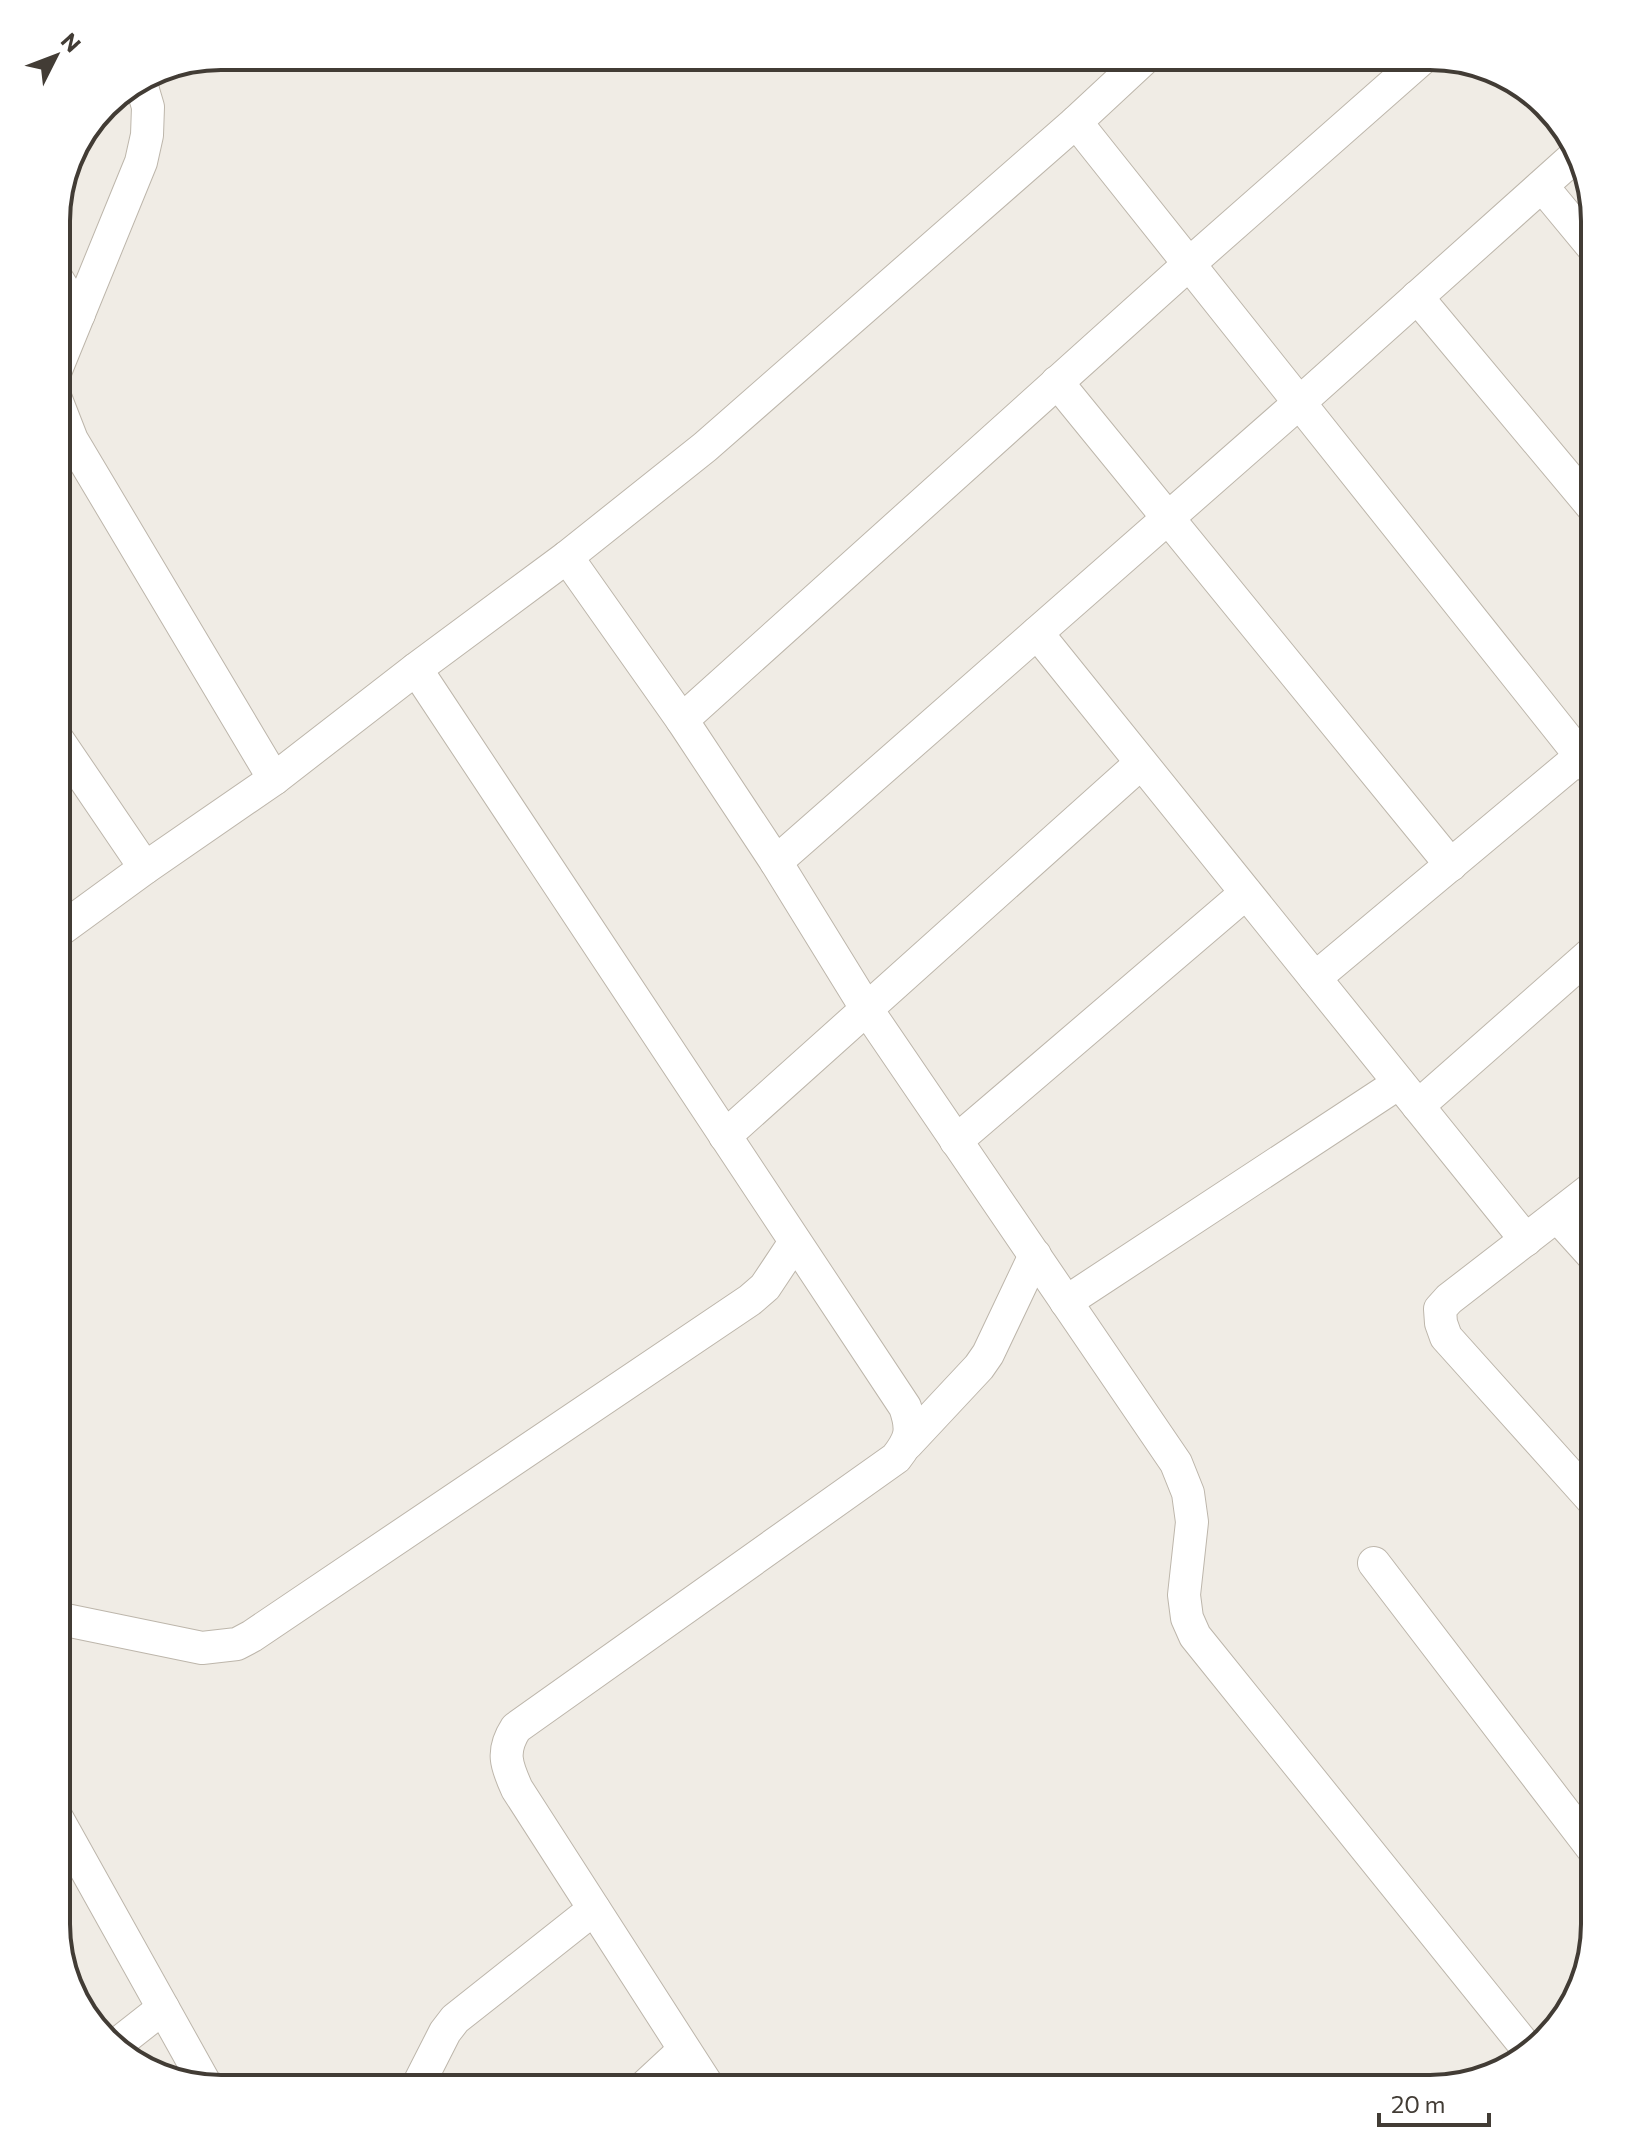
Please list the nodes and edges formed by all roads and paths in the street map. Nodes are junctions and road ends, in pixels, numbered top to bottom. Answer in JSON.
{"nodes":[{"id":1,"x":1132,"y":70,"type":"edge"},
{"id":2,"x":1409,"y":70,"type":"edge"},
{"id":3,"x":143,"y":91,"type":"edge"},
{"id":4,"x":1076,"y":122,"type":"junction"},
{"id":5,"x":1568,"y":162,"type":"edge"},
{"id":6,"x":1542,"y":186,"type":"junction"},
{"id":7,"x":1581,"y":233,"type":"edge"},
{"id":8,"x":1189,"y":264,"type":"junction"},
{"id":9,"x":1417,"y":297,"type":"junction"},
{"id":10,"x":70,"y":300,"type":"edge"},
{"id":11,"x":79,"y":314,"type":"junction"},
{"id":12,"x":70,"y":336,"type":"edge"},
{"id":13,"x":1057,"y":382,"type":"junction"},
{"id":14,"x":1299,"y":403,"type":"junction"},
{"id":15,"x":70,"y":436,"type":"edge"},
{"id":16,"x":1581,"y":493,"type":"edge"},
{"id":17,"x":1169,"y":517,"type":"junction"},
{"id":18,"x":567,"y":557,"type":"junction"},
{"id":19,"x":1037,"y":633,"type":"junction"},
{"id":20,"x":416,"y":669,"type":"junction"},
{"id":21,"x":682,"y":720,"type":"junction"},
{"id":22,"x":1581,"y":748,"type":"edge"},
{"id":23,"x":70,"y":758,"type":"edge"},
{"id":24,"x":1141,"y":763,"type":"junction"},
{"id":25,"x":1581,"y":766,"type":"edge"},
{"id":26,"x":274,"y":779,"type":"junction"},
{"id":27,"x":776,"y":862,"type":"junction"},
{"id":28,"x":1451,"y":865,"type":"junction"},
{"id":29,"x":145,"y":868,"type":"junction"},
{"id":30,"x":1246,"y":893,"type":"junction"},
{"id":31,"x":70,"y":923,"type":"edge"},
{"id":32,"x":1581,"y":961,"type":"edge"},
{"id":33,"x":1315,"y":978,"type":"junction"},
{"id":34,"x":866,"y":1008,"type":"junction"},
{"id":35,"x":1409,"y":1094,"type":"junction"},
{"id":36,"x":725,"y":1136,"type":"junction"},
{"id":37,"x":956,"y":1141,"type":"junction"},
{"id":38,"x":1581,"y":1197,"type":"edge"},
{"id":39,"x":1557,"y":1216,"type":"junction"},
{"id":40,"x":1526,"y":1240,"type":"junction"},
{"id":41,"x":795,"y":1242,"type":"junction"},
{"id":42,"x":1581,"y":1243,"type":"edge"},
{"id":43,"x":1035,"y":1255,"type":"junction"},
{"id":44,"x":1066,"y":1302,"type":"junction"},
{"id":45,"x":907,"y":1444,"type":"junction"},
{"id":46,"x":1581,"y":1487,"type":"edge"},
{"id":47,"x":1374,"y":1563,"type":"dead end"},
{"id":48,"x":70,"y":1621,"type":"edge"},
{"id":49,"x":1581,"y":1834,"type":"edge"},
{"id":50,"x":70,"y":1841,"type":"edge"},
{"id":51,"x":594,"y":1909,"type":"junction"},
{"id":52,"x":163,"y":2008,"type":"junction"},
{"id":53,"x":123,"y":2039,"type":"edge"},
{"id":54,"x":1523,"y":2043,"type":"edge"},
{"id":55,"x":684,"y":2050,"type":"junction"},
{"id":56,"x":200,"y":2074,"type":"edge"},
{"id":57,"x":423,"y":2075,"type":"edge"},
{"id":58,"x":657,"y":2075,"type":"edge"},
{"id":59,"x":701,"y":2075,"type":"edge"}],
"edges":[{"from":1,"to":4,"type":"street"},
{"from":2,"to":8,"type":"street"},
{"from":3,"to":11,"type":"street"},
{"from":4,"to":8,"type":"street"},
{"from":4,"to":18,"type":"street"},
{"from":5,"to":6,"type":"street"},
{"from":6,"to":7,"type":"street"},
{"from":6,"to":9,"type":"street"},
{"from":8,"to":13,"type":"street"},
{"from":8,"to":14,"type":"street"},
{"from":9,"to":14,"type":"street"},
{"from":9,"to":16,"type":"street"},
{"from":10,"to":11,"type":"street"},
{"from":11,"to":12,"type":"street"},
{"from":13,"to":17,"type":"street"},
{"from":13,"to":21,"type":"street"},
{"from":14,"to":17,"type":"street"},
{"from":14,"to":22,"type":"street"},
{"from":15,"to":26,"type":"street"},
{"from":17,"to":19,"type":"street"},
{"from":17,"to":28,"type":"street"},
{"from":18,"to":20,"type":"street"},
{"from":18,"to":21,"type":"street"},
{"from":19,"to":24,"type":"street"},
{"from":19,"to":27,"type":"street"},
{"from":20,"to":26,"type":"street"},
{"from":20,"to":36,"type":"street"},
{"from":21,"to":27,"type":"street"},
{"from":23,"to":29,"type":"street"},
{"from":24,"to":30,"type":"street"},
{"from":24,"to":34,"type":"street"},
{"from":25,"to":28,"type":"street"},
{"from":26,"to":29,"type":"street"},
{"from":27,"to":34,"type":"street"},
{"from":28,"to":33,"type":"street"},
{"from":29,"to":31,"type":"street"},
{"from":30,"to":33,"type":"street"},
{"from":30,"to":37,"type":"street"},
{"from":32,"to":35,"type":"street"},
{"from":33,"to":35,"type":"street"},
{"from":34,"to":36,"type":"street"},
{"from":34,"to":37,"type":"street"},
{"from":35,"to":40,"type":"street"},
{"from":35,"to":44,"type":"street"},
{"from":36,"to":41,"type":"street"},
{"from":37,"to":43,"type":"street"},
{"from":38,"to":39,"type":"street"},
{"from":39,"to":40,"type":"street"},
{"from":39,"to":42,"type":"street"},
{"from":40,"to":46,"type":"street"},
{"from":41,"to":45,"type":"street"},
{"from":41,"to":48,"type":"street"},
{"from":43,"to":44,"type":"street"},
{"from":43,"to":45,"type":"street"},
{"from":44,"to":54,"type":"street"},
{"from":45,"to":51,"type":"street"},
{"from":47,"to":49,"type":"street"},
{"from":50,"to":52,"type":"street"},
{"from":51,"to":55,"type":"street"},
{"from":51,"to":57,"type":"street"},
{"from":52,"to":53,"type":"street"},
{"from":52,"to":56,"type":"street"},
{"from":55,"to":58,"type":"street"},
{"from":55,"to":59,"type":"street"}]}
